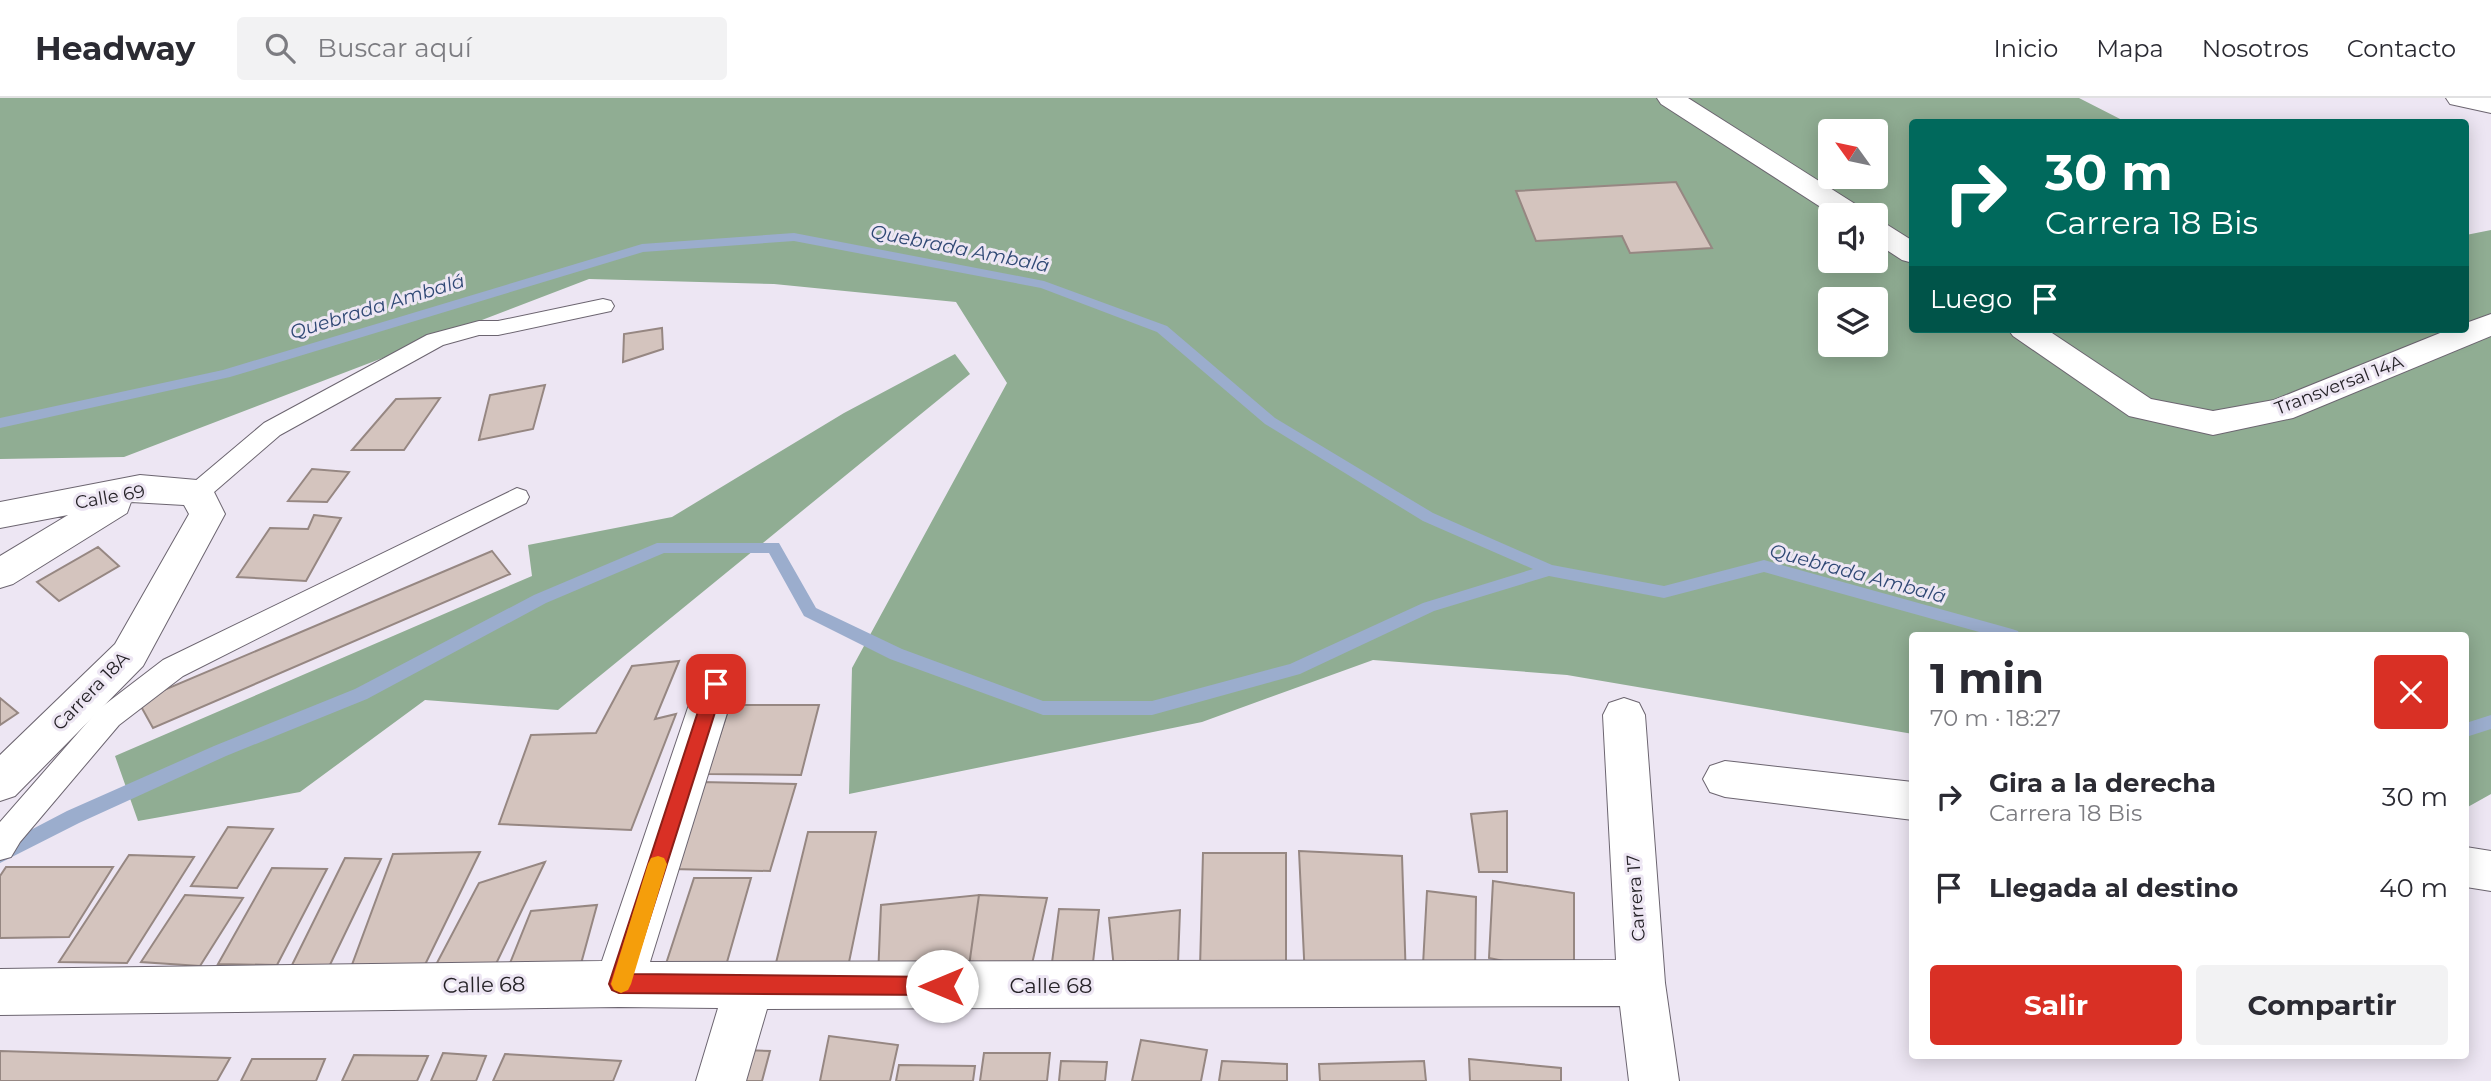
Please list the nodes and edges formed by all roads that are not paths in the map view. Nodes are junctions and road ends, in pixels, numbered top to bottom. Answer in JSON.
{"nodes":[{"id":1,"x":1670,"y":98,"type":"edge"},
{"id":2,"x":2459,"y":98,"type":"edge"},
{"id":3,"x":2491,"y":106,"type":"edge"},
{"id":4,"x":1834,"y":203,"type":"edge"},
{"id":5,"x":1888,"y":238,"type":"edge"},
{"id":6,"x":1909,"y":251,"type":"edge"},
{"id":7,"x":603,"y":306,"type":"dead end"},
{"id":8,"x":2491,"y":324,"type":"edge"},
{"id":9,"x":2030,"y":333,"type":"edge"},
{"id":10,"x":140,"y":488,"type":"junction"},
{"id":11,"x":517,"y":497,"type":"dead end"},
{"id":12,"x":202,"y":503,"type":"junction"},
{"id":13,"x":0,"y":515,"type":"edge"},
{"id":14,"x":0,"y":574,"type":"edge"},
{"id":15,"x":716,"y":684,"type":"dead end"},
{"id":16,"x":1624,"y":715,"type":"dead end"},
{"id":17,"x":1725,"y":779,"type":"dead end"},
{"id":18,"x":0,"y":783,"type":"edge"},
{"id":19,"x":1909,"y":801,"type":"edge"},
{"id":20,"x":5,"y":840,"type":"edge"},
{"id":21,"x":2469,"y":867,"type":"edge"},
{"id":22,"x":2491,"y":871,"type":"edge"},
{"id":23,"x":1641,"y":983,"type":"junction"},
{"id":24,"x":619,"y":984,"type":"junction"},
{"id":25,"x":749,"y":986,"type":"junction"},
{"id":26,"x":0,"y":992,"type":"edge"},
{"id":27,"x":721,"y":1081,"type":"edge"},
{"id":28,"x":1654,"y":1081,"type":"edge"}],
"edges":[{"from":1,"to":4,"type":"street"},
{"from":2,"to":3,"type":"street"},
{"from":5,"to":6,"type":"street"},
{"from":7,"to":12,"type":"lane"},
{"from":8,"to":9,"type":"street","name":"Transversal 14A"},
{"from":10,"to":12,"type":"street","name":"Calle 69"},
{"from":10,"to":13,"type":"street","name":"Calle 69"},
{"from":10,"to":14,"type":"street"},
{"from":11,"to":20,"type":"lane"},
{"from":12,"to":18,"type":"street","name":"Carrera 18A"},
{"from":15,"to":24,"type":"street"},
{"from":16,"to":23,"type":"street","name":"Carrera 17"},
{"from":17,"to":19,"type":"street"},
{"from":21,"to":22,"type":"street"},
{"from":23,"to":25,"type":"street","name":"Calle 68"},
{"from":23,"to":28,"type":"street","name":"Carrera 17"},
{"from":24,"to":25,"type":"street","name":"Calle 68"},
{"from":24,"to":26,"type":"street","name":"Calle 68"},
{"from":25,"to":27,"type":"street"}]}
